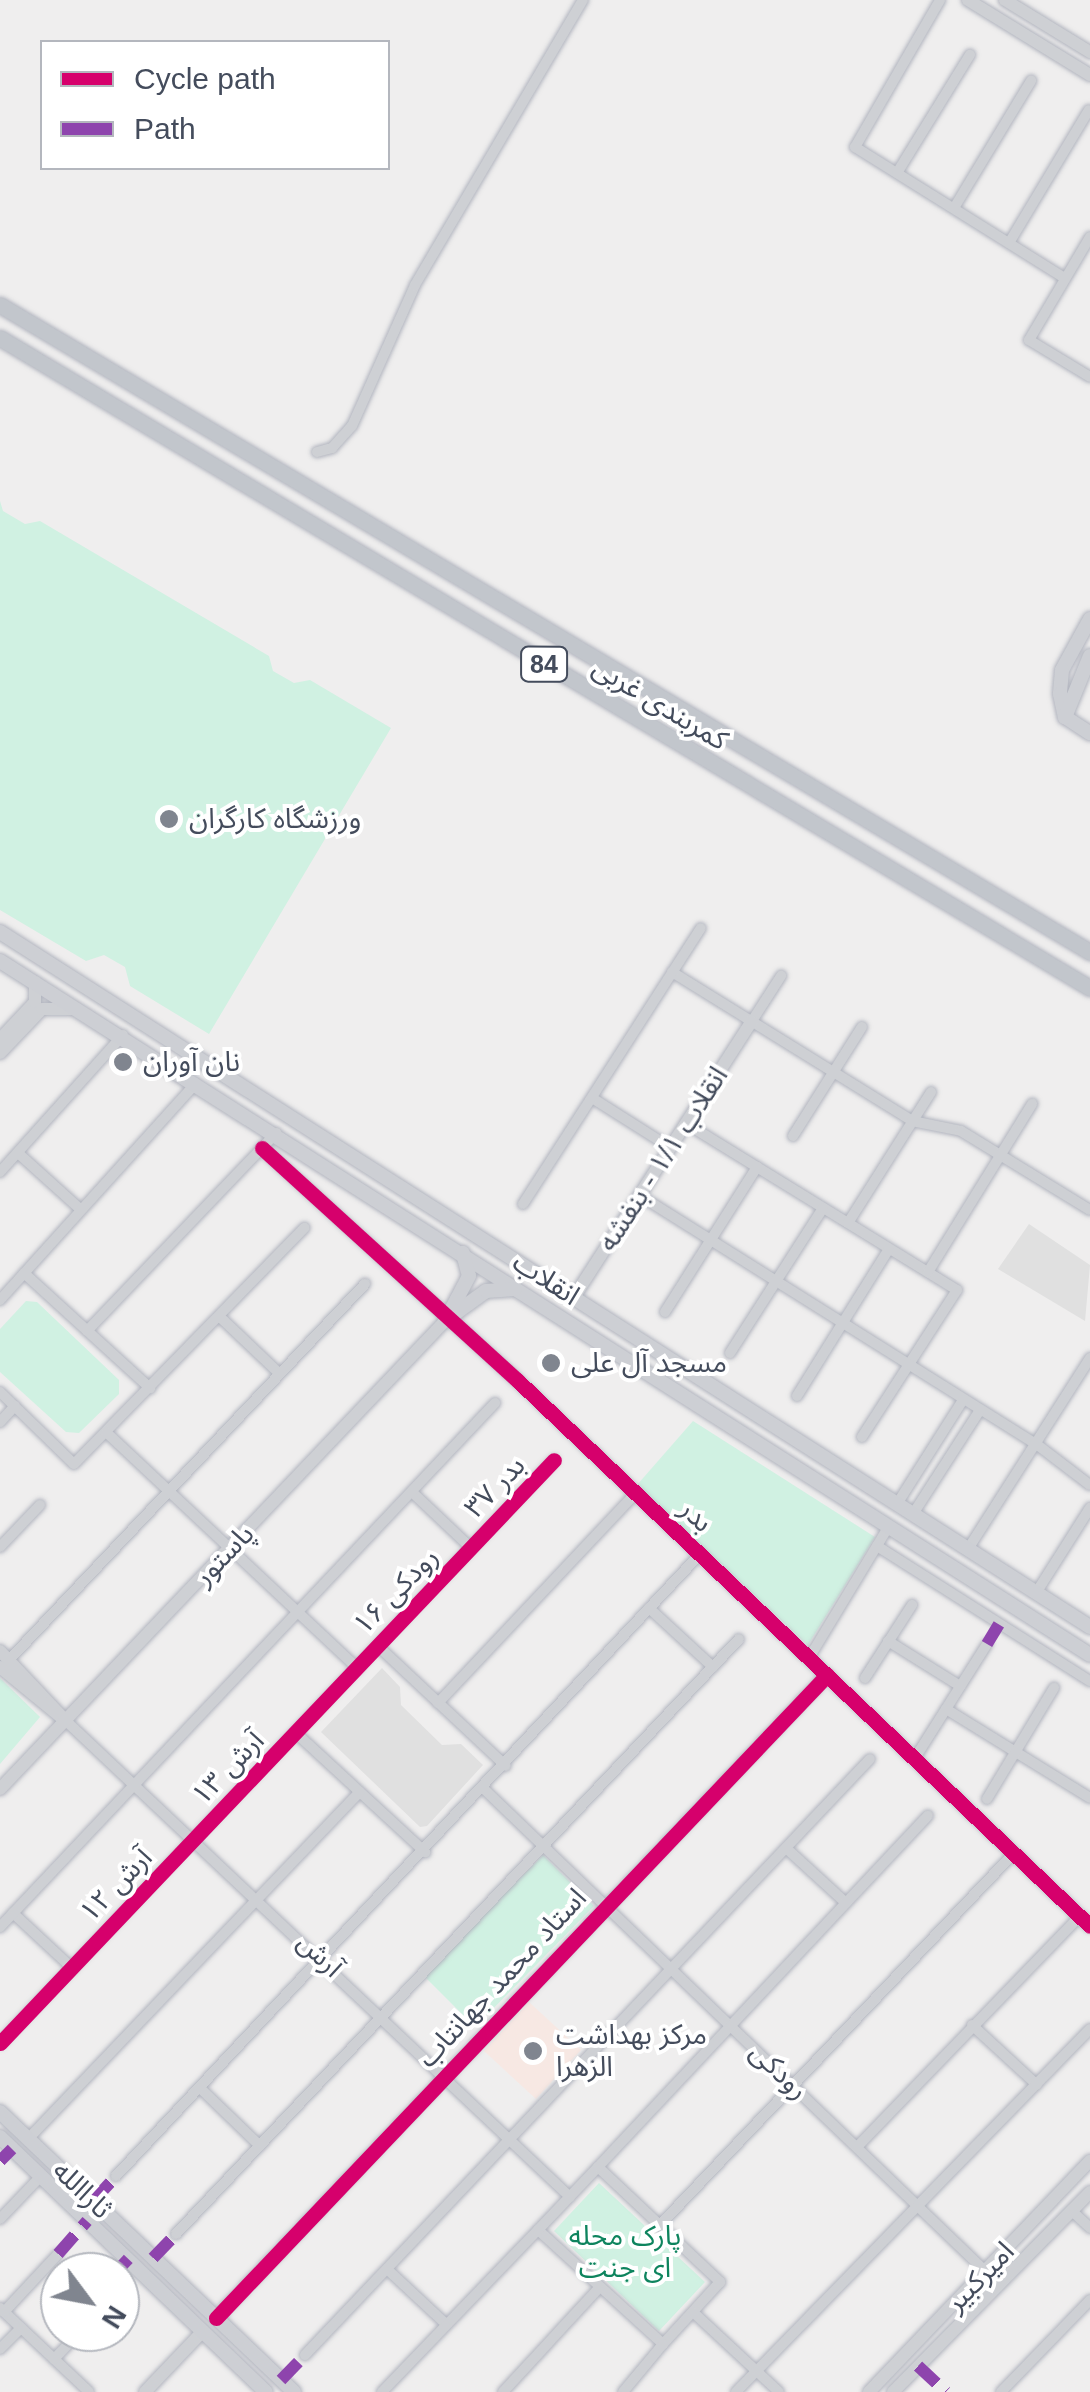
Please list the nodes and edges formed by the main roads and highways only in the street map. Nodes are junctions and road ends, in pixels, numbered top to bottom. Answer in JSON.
{"nodes":[{"id":1,"x":0,"y":306,"type":"edge"},
{"id":2,"x":0,"y":338,"type":"edge"},
{"id":3,"x":1090,"y":619,"type":"edge"},
{"id":4,"x":1090,"y":656,"type":"edge"},
{"id":5,"x":1085,"y":697,"type":"edge"},
{"id":6,"x":1065,"y":717,"type":"junction"},
{"id":7,"x":1090,"y":733,"type":"edge"},
{"id":8,"x":0,"y":932,"type":"edge"},
{"id":9,"x":1090,"y":952,"type":"edge"},
{"id":10,"x":0,"y":961,"type":"edge"},
{"id":11,"x":1090,"y":988,"type":"edge"},
{"id":12,"x":464,"y":1253,"type":"junction"},
{"id":13,"x":522,"y":1291,"type":"junction"},
{"id":14,"x":1002,"y":1572,"type":"junction"},
{"id":15,"x":990,"y":1591,"type":"junction"},
{"id":16,"x":1090,"y":1628,"type":"edge"},
{"id":17,"x":1090,"y":1655,"type":"edge"},
{"id":18,"x":0,"y":2112,"type":"edge"},
{"id":19,"x":0,"y":2138,"type":"edge"},
{"id":20,"x":216,"y":2318,"type":"junction"},
{"id":21,"x":202,"y":2332,"type":"junction"},
{"id":22,"x":266,"y":2392,"type":"edge"},
{"id":23,"x":294,"y":2392,"type":"edge"}],
"edges":[{"from":1,"to":9,"type":"highway","name":"کمربندی غربی","number":"84"},
{"from":2,"to":11,"type":"highway","name":"کمربندی غربی","number":"84"},
{"from":3,"to":6,"type":"main road"},
{"from":4,"to":5,"type":"main road"},
{"from":5,"to":6,"type":"main road"},
{"from":6,"to":7,"type":"main road"},
{"from":8,"to":14,"type":"main road","name":"انقلاب"},
{"from":10,"to":12,"type":"main road","name":"انقلاب"},
{"from":12,"to":13,"type":"main road","name":"انقلاب"},
{"from":12,"to":13,"type":"main road"},
{"from":13,"to":15,"type":"main road","name":"انقلاب"},
{"from":14,"to":15,"type":"main road"},
{"from":14,"to":16,"type":"main road","name":"انقلاب"},
{"from":15,"to":17,"type":"main road","name":"انقلاب"},
{"from":18,"to":20,"type":"main road","name":"ثاراالله"},
{"from":19,"to":21,"type":"main road"},
{"from":20,"to":21,"type":"main road"},
{"from":20,"to":23,"type":"main road","name":"ثاراالله"},
{"from":21,"to":22,"type":"main road"}]}
